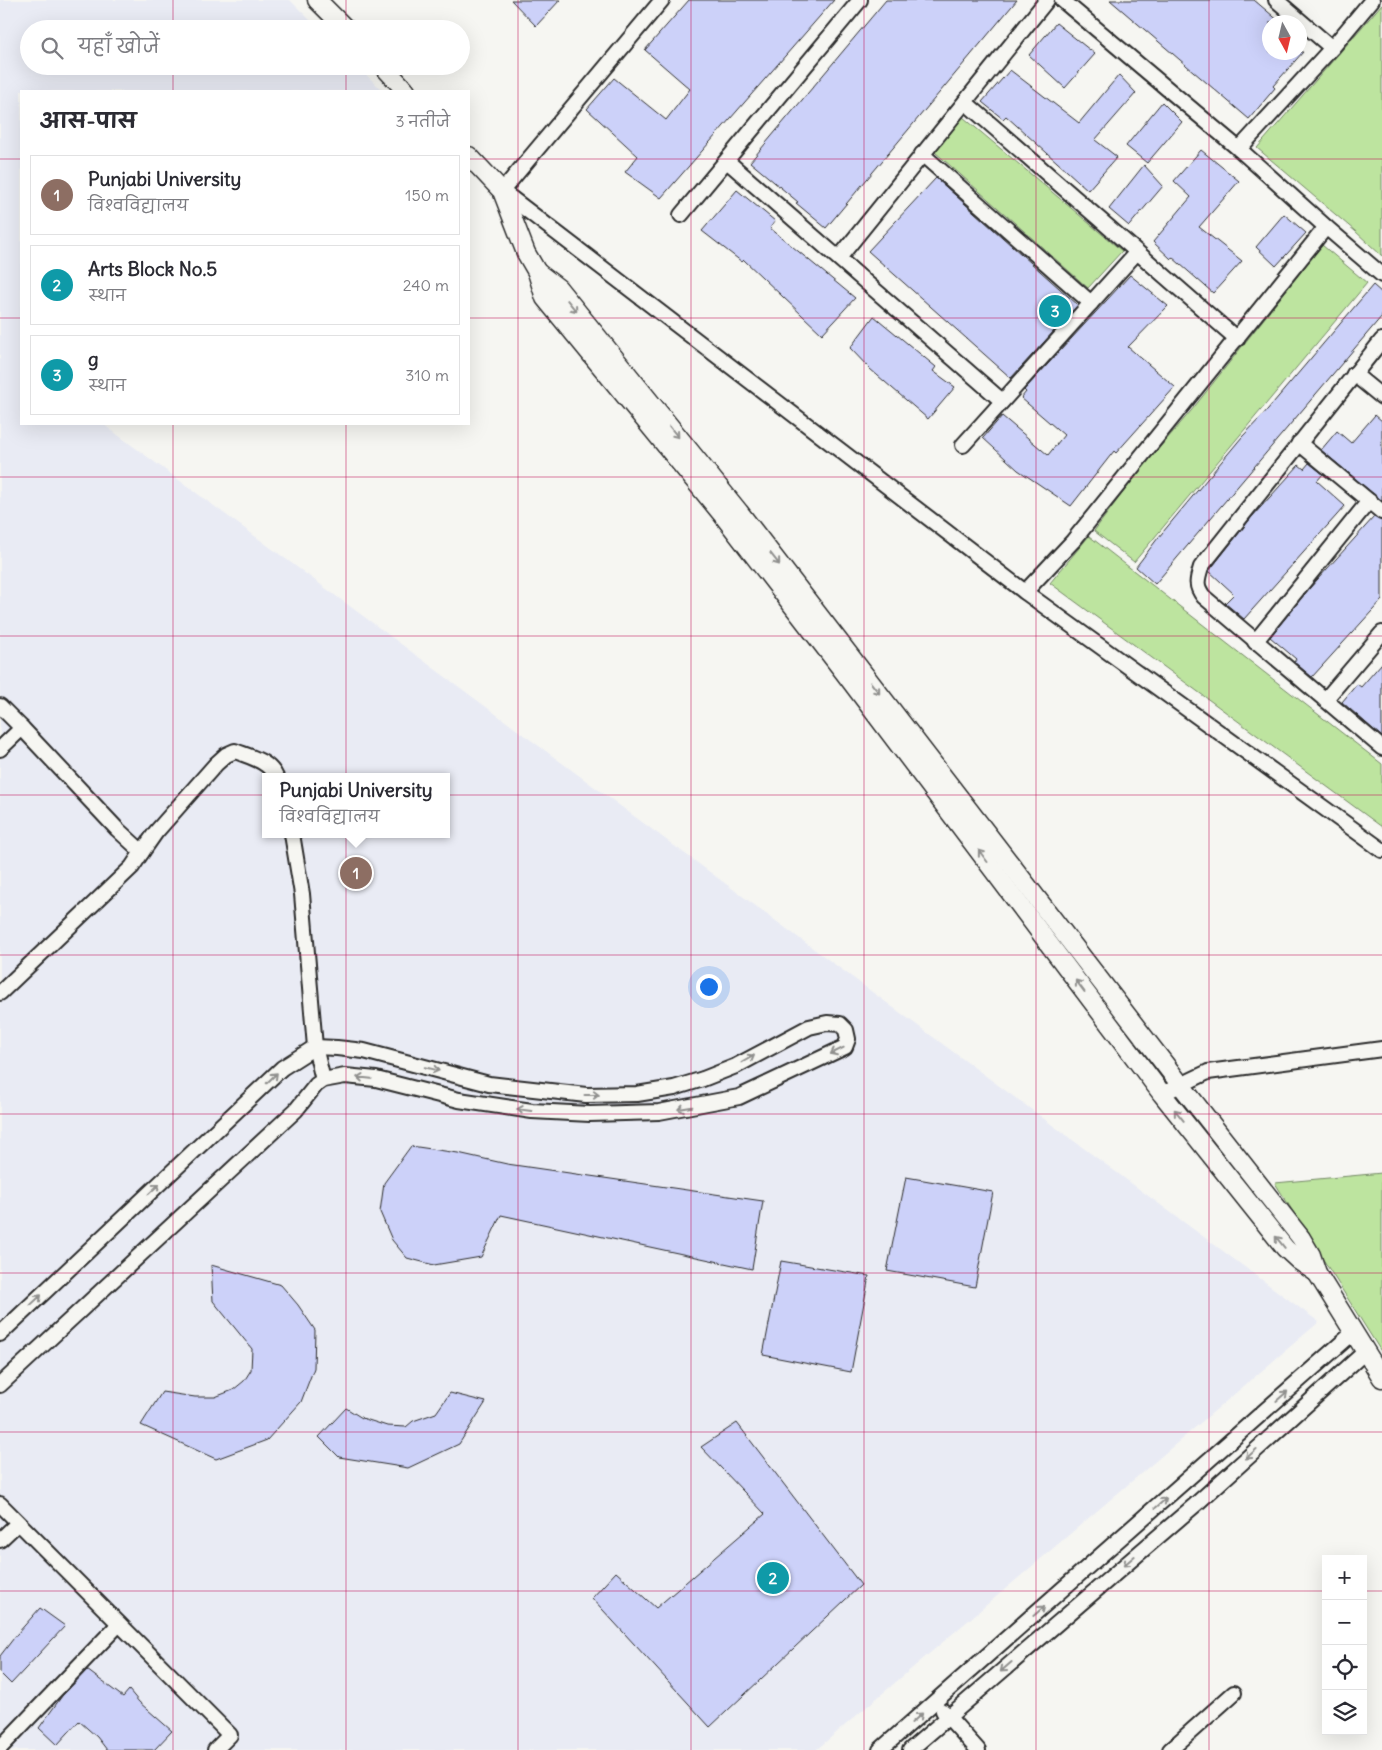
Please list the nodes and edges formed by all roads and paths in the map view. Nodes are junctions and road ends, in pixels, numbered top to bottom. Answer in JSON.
{"nodes":[{"id":1,"x":317,"y":0,"type":"edge"},
{"id":2,"x":662,"y":0,"type":"edge"},
{"id":3,"x":860,"y":0,"type":"edge"},
{"id":4,"x":1047,"y":0,"type":"edge"},
{"id":5,"x":1062,"y":0,"type":"edge"},
{"id":6,"x":1276,"y":0,"type":"edge"},
{"id":7,"x":1372,"y":0,"type":"edge"},
{"id":8,"x":337,"y":20,"type":"edge"},
{"id":9,"x":1332,"y":48,"type":"junction"},
{"id":10,"x":391,"y":75,"type":"edge"},
{"id":11,"x":405,"y":90,"type":"edge"},
{"id":12,"x":965,"y":102,"type":"junction"},
{"id":13,"x":1239,"y":149,"type":"junction"},
{"id":14,"x":922,"y":154,"type":"junction"},
{"id":15,"x":470,"y":157,"type":"edge"},
{"id":16,"x":727,"y":161,"type":"junction"},
{"id":17,"x":502,"y":191,"type":"junction"},
{"id":18,"x":682,"y":215,"type":"dead end"},
{"id":19,"x":1326,"y":227,"type":"junction"},
{"id":20,"x":1137,"y":252,"type":"junction"},
{"id":21,"x":839,"y":258,"type":"junction"},
{"id":22,"x":1382,"y":274,"type":"edge"},
{"id":23,"x":1091,"y":303,"type":"junction"},
{"id":24,"x":1237,"y":339,"type":"junction"},
{"id":25,"x":1382,"y":340,"type":"edge"},
{"id":26,"x":1354,"y":374,"type":"junction"},
{"id":27,"x":1382,"y":397,"type":"edge"},
{"id":28,"x":1002,"y":400,"type":"junction"},
{"id":29,"x":641,"y":402,"type":"junction"},
{"id":30,"x":1299,"y":443,"type":"junction"},
{"id":31,"x":963,"y":445,"type":"dead end"},
{"id":32,"x":1369,"y":501,"type":"junction"},
{"id":33,"x":1382,"y":512,"type":"edge"},
{"id":34,"x":1025,"y":592,"type":"junction"},
{"id":35,"x":1382,"y":633,"type":"edge"},
{"id":36,"x":1256,"y":642,"type":"junction"},
{"id":37,"x":1325,"y":700,"type":"junction"},
{"id":38,"x":0,"y":706,"type":"edge"},
{"id":39,"x":22,"y":728,"type":"junction"},
{"id":40,"x":1382,"y":748,"type":"edge"},
{"id":41,"x":0,"y":749,"type":"edge"},
{"id":42,"x":274,"y":773,"type":"edge"},
{"id":43,"x":293,"y":838,"type":"edge"},
{"id":44,"x":1382,"y":850,"type":"edge"},
{"id":45,"x":142,"y":852,"type":"junction"},
{"id":46,"x":0,"y":993,"type":"edge"},
{"id":47,"x":316,"y":1047,"type":"junction"},
{"id":48,"x":1382,"y":1049,"type":"edge"},
{"id":49,"x":323,"y":1080,"type":"junction"},
{"id":50,"x":1180,"y":1084,"type":"junction"},
{"id":51,"x":1162,"y":1094,"type":"junction"},
{"id":52,"x":1317,"y":1273,"type":"junction"},
{"id":53,"x":1354,"y":1332,"type":"junction"},
{"id":54,"x":0,"y":1334,"type":"edge"},
{"id":55,"x":1366,"y":1351,"type":"junction"},
{"id":56,"x":1382,"y":1378,"type":"edge"},
{"id":57,"x":0,"y":1385,"type":"edge"},
{"id":58,"x":0,"y":1504,"type":"edge"},
{"id":59,"x":18,"y":1523,"type":"junction"},
{"id":60,"x":0,"y":1540,"type":"edge"},
{"id":61,"x":119,"y":1624,"type":"junction"},
{"id":62,"x":1234,"y":1694,"type":"dead end"},
{"id":63,"x":934,"y":1702,"type":"junction"},
{"id":64,"x":948,"y":1717,"type":"junction"},
{"id":65,"x":0,"y":1748,"type":"edge"},
{"id":66,"x":215,"y":1750,"type":"edge"},
{"id":67,"x":880,"y":1750,"type":"edge"},
{"id":68,"x":910,"y":1750,"type":"edge"},
{"id":69,"x":978,"y":1750,"type":"edge"},
{"id":70,"x":1170,"y":1750,"type":"edge"}],
"edges":[{"from":1,"to":8,"type":"street"},
{"from":2,"to":17,"type":"street"},
{"from":3,"to":16,"type":"street"},
{"from":4,"to":12,"type":"street"},
{"from":5,"to":13,"type":"street"},
{"from":6,"to":9,"type":"street"},
{"from":7,"to":9,"type":"street"},
{"from":9,"to":13,"type":"street"},
{"from":10,"to":11,"type":"street"},
{"from":12,"to":14,"type":"street"},
{"from":12,"to":20,"type":"street"},
{"from":13,"to":19,"type":"street"},
{"from":14,"to":21,"type":"street"},
{"from":14,"to":23,"type":"street"},
{"from":15,"to":17,"type":"street"},
{"from":16,"to":18,"type":"street"},
{"from":16,"to":21,"type":"street"},
{"from":17,"to":29,"type":"street"},
{"from":17,"to":34,"type":"street"},
{"from":19,"to":22,"type":"street"},
{"from":19,"to":24,"type":"street"},
{"from":20,"to":23,"type":"street"},
{"from":20,"to":24,"type":"street"},
{"from":21,"to":28,"type":"street"},
{"from":23,"to":28,"type":"street"},
{"from":24,"to":34,"type":"street"},
{"from":25,"to":26,"type":"street"},
{"from":26,"to":27,"type":"street"},
{"from":26,"to":30,"type":"street"},
{"from":28,"to":31,"type":"street"},
{"from":29,"to":50,"type":"street","one_way":true},
{"from":51,"to":29,"type":"street","one_way":true},
{"from":30,"to":32,"type":"street"},
{"from":30,"to":36,"type":"street"},
{"from":32,"to":33,"type":"street"},
{"from":32,"to":36,"type":"street"},
{"from":34,"to":44,"type":"street"},
{"from":35,"to":37,"type":"street"},
{"from":36,"to":37,"type":"street"},
{"from":37,"to":40,"type":"street"},
{"from":38,"to":39,"type":"street"},
{"from":39,"to":41,"type":"street"},
{"from":39,"to":45,"type":"street"},
{"from":42,"to":45,"type":"street"},
{"from":43,"to":47,"type":"street"},
{"from":45,"to":46,"type":"street"},
{"from":47,"to":49,"type":"street"},
{"from":47,"to":49,"type":"street","one_way":true},
{"from":54,"to":47,"type":"street","one_way":true},
{"from":48,"to":50,"type":"street"},
{"from":49,"to":57,"type":"street"},
{"from":50,"to":51,"type":"street"},
{"from":50,"to":52,"type":"street"},
{"from":52,"to":51,"type":"street","one_way":true},
{"from":52,"to":53,"type":"street"},
{"from":53,"to":55,"type":"street"},
{"from":63,"to":53,"type":"street","one_way":true},
{"from":55,"to":56,"type":"street"},
{"from":55,"to":64,"type":"street","one_way":true},
{"from":58,"to":59,"type":"street"},
{"from":59,"to":60,"type":"street"},
{"from":59,"to":61,"type":"street"},
{"from":61,"to":65,"type":"street"},
{"from":61,"to":66,"type":"street"},
{"from":62,"to":70,"type":"street"},
{"from":63,"to":64,"type":"street"},
{"from":67,"to":63,"type":"street","one_way":true},
{"from":64,"to":68,"type":"street"},
{"from":64,"to":69,"type":"street"}]}
